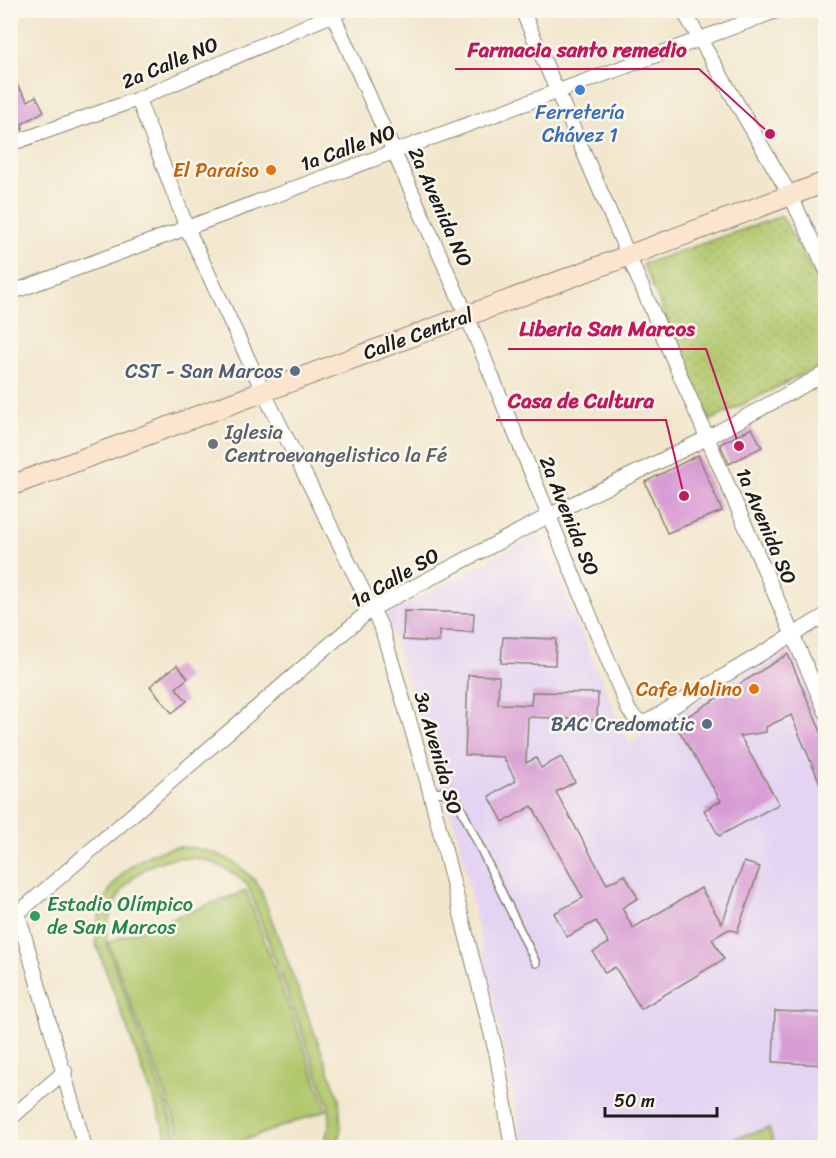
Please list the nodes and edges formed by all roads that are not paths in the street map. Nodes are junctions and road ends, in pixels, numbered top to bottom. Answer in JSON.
{"nodes":[{"id":1,"x":522,"y":10,"type":"edge"},
{"id":2,"x":683,"y":10,"type":"edge"},
{"id":3,"x":779,"y":10,"type":"edge"},
{"id":4,"x":338,"y":13,"type":"edge"},
{"id":5,"x":699,"y":40,"type":"junction"},
{"id":6,"x":556,"y":93,"type":"junction"},
{"id":7,"x":138,"y":99,"type":"junction"},
{"id":8,"x":10,"y":144,"type":"edge"},
{"id":9,"x":394,"y":152,"type":"junction"},
{"id":10,"x":825,"y":182,"type":"edge"},
{"id":11,"x":790,"y":195,"type":"junction"},
{"id":12,"x":188,"y":228,"type":"junction"},
{"id":13,"x":628,"y":256,"type":"junction"},
{"id":14,"x":825,"y":268,"type":"edge"},
{"id":15,"x":10,"y":293,"type":"edge"},
{"id":16,"x":467,"y":316,"type":"junction"},
{"id":17,"x":825,"y":373,"type":"edge"},
{"id":18,"x":263,"y":392,"type":"junction"},
{"id":19,"x":707,"y":438,"type":"junction"},
{"id":20,"x":10,"y":486,"type":"edge"},
{"id":21,"x":548,"y":516,"type":"junction"},
{"id":22,"x":370,"y":610,"type":"junction"},
{"id":23,"x":825,"y":615,"type":"edge"},
{"id":24,"x":792,"y":634,"type":"junction"},
{"id":25,"x":825,"y":712,"type":"edge"},
{"id":26,"x":430,"y":792,"type":"junction"},
{"id":27,"x":14,"y":917,"type":"edge"},
{"id":28,"x":536,"y":963,"type":"dead end"},
{"id":29,"x":65,"y":1071,"type":"junction"},
{"id":30,"x":10,"y":1119,"type":"edge"},
{"id":31,"x":85,"y":1148,"type":"edge"},
{"id":32,"x":512,"y":1148,"type":"edge"}],
"edges":[{"from":1,"to":6,"type":"street","name":"1a Avenida SO"},
{"from":2,"to":5,"type":"street"},
{"from":3,"to":5,"type":"street","name":"1a Calle NO"},
{"from":4,"to":7,"type":"street","name":"2a Calle NO"},
{"from":4,"to":9,"type":"street","name":"2a Avenida NO"},
{"from":5,"to":6,"type":"street","name":"1a Calle NO"},
{"from":5,"to":11,"type":"street"},
{"from":6,"to":9,"type":"street","name":"1a Calle NO"},
{"from":6,"to":13,"type":"street","name":"1a Avenida SO"},
{"from":7,"to":8,"type":"street","name":"2a Calle NO"},
{"from":7,"to":12,"type":"street","name":"3a Avenida SO"},
{"from":9,"to":12,"type":"street","name":"1a Calle NO"},
{"from":9,"to":16,"type":"street","name":"2a Avenida NO"},
{"from":10,"to":11,"type":"main road","name":"Calle Central"},
{"from":11,"to":13,"type":"main road","name":"Calle Central"},
{"from":11,"to":14,"type":"street"},
{"from":12,"to":15,"type":"street","name":"1a Calle NO"},
{"from":12,"to":18,"type":"street","name":"3a Avenida SO"},
{"from":13,"to":16,"type":"main road","name":"Calle Central"},
{"from":13,"to":19,"type":"street","name":"1a Avenida SO"},
{"from":16,"to":18,"type":"main road","name":"Calle Central"},
{"from":16,"to":21,"type":"street","name":"2a Avenida SO"},
{"from":17,"to":19,"type":"street","name":"1a Calle SO"},
{"from":18,"to":20,"type":"main road","name":"Calle Central"},
{"from":18,"to":22,"type":"street","name":"3a Avenida SO"},
{"from":19,"to":21,"type":"street","name":"1a Calle SO"},
{"from":19,"to":24,"type":"street","name":"1a Avenida SO"},
{"from":21,"to":22,"type":"street","name":"1a Calle SO"},
{"from":21,"to":24,"type":"street","name":"2a Avenida SO"},
{"from":22,"to":26,"type":"street","name":"3a Avenida SO"},
{"from":22,"to":27,"type":"street","name":"1a Calle SO"},
{"from":23,"to":24,"type":"street"},
{"from":24,"to":25,"type":"street","name":"1a Avenida SO"},
{"from":26,"to":28,"type":"lane"},
{"from":26,"to":32,"type":"street","name":"3a Avenida SO"},
{"from":27,"to":29,"type":"street"},
{"from":29,"to":30,"type":"street"},
{"from":29,"to":31,"type":"street"}]}
